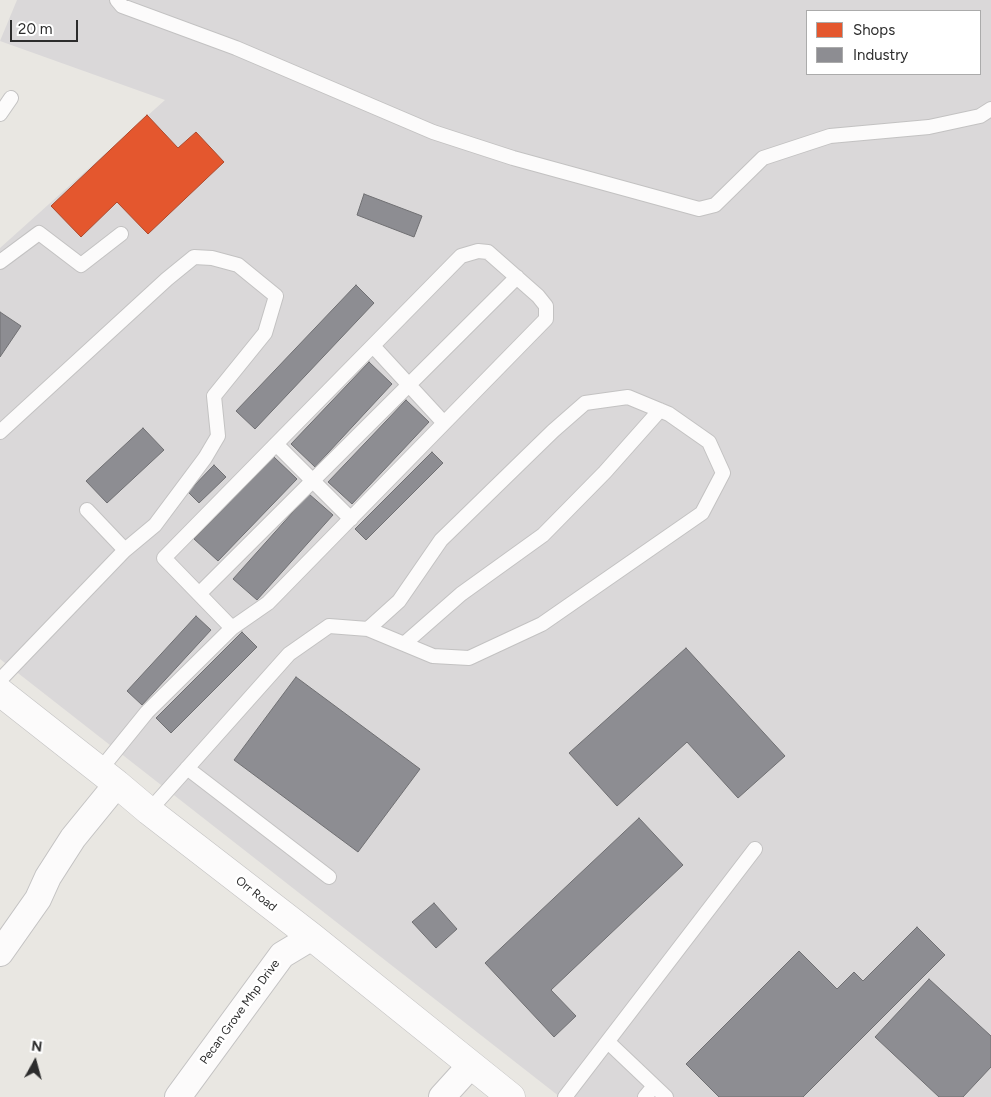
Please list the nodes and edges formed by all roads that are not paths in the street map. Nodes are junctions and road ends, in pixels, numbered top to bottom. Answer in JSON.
{"nodes":[{"id":1,"x":117,"y":0,"type":"edge"},
{"id":2,"x":11,"y":98,"type":"dead end"},
{"id":3,"x":991,"y":109,"type":"edge"},
{"id":4,"x":0,"y":114,"type":"edge"},
{"id":5,"x":121,"y":234,"type":"dead end"},
{"id":6,"x":0,"y":262,"type":"edge"},
{"id":7,"x":517,"y":277,"type":"junction"},
{"id":8,"x":373,"y":346,"type":"junction"},
{"id":9,"x":409,"y":385,"type":"junction"},
{"id":10,"x":660,"y":410,"type":"junction"},
{"id":11,"x":444,"y":423,"type":"junction"},
{"id":12,"x":0,"y":432,"type":"edge"},
{"id":13,"x":276,"y":444,"type":"junction"},
{"id":14,"x":313,"y":481,"type":"junction"},
{"id":15,"x":87,"y":510,"type":"dead end"},
{"id":16,"x":350,"y":519,"type":"junction"},
{"id":17,"x":125,"y":550,"type":"junction"},
{"id":18,"x":200,"y":594,"type":"junction"},
{"id":19,"x":232,"y":628,"type":"junction"},
{"id":20,"x":368,"y":629,"type":"junction"},
{"id":21,"x":404,"y":644,"type":"junction"},
{"id":22,"x":0,"y":680,"type":"edge"},
{"id":23,"x":0,"y":692,"type":"edge"},
{"id":24,"x":187,"y":768,"type":"junction"},
{"id":25,"x":109,"y":777,"type":"junction"},
{"id":26,"x":149,"y":811,"type":"junction"},
{"id":27,"x":756,"y":849,"type":"dead end"},
{"id":28,"x":329,"y":877,"type":"dead end"},
{"id":29,"x":312,"y":937,"type":"junction"},
{"id":30,"x":0,"y":953,"type":"edge"},
{"id":31,"x":608,"y":1042,"type":"junction"},
{"id":32,"x":471,"y":1065,"type":"junction"},
{"id":33,"x":654,"y":1086,"type":"junction"},
{"id":34,"x":178,"y":1097,"type":"edge"},
{"id":35,"x":442,"y":1097,"type":"edge"},
{"id":36,"x":511,"y":1097,"type":"edge"},
{"id":37,"x":565,"y":1097,"type":"edge"},
{"id":38,"x":645,"y":1097,"type":"edge"},
{"id":39,"x":666,"y":1097,"type":"edge"}],
"edges":[{"from":1,"to":3,"type":"lane"},
{"from":2,"to":4,"type":"lane"},
{"from":5,"to":6,"type":"lane"},
{"from":7,"to":8,"type":"lane"},
{"from":7,"to":9,"type":"lane"},
{"from":7,"to":11,"type":"lane"},
{"from":8,"to":9,"type":"lane"},
{"from":8,"to":13,"type":"lane"},
{"from":9,"to":11,"type":"lane"},
{"from":9,"to":14,"type":"lane"},
{"from":10,"to":20,"type":"lane"},
{"from":10,"to":21,"type":"lane"},
{"from":10,"to":21,"type":"lane"},
{"from":11,"to":16,"type":"lane"},
{"from":12,"to":17,"type":"lane"},
{"from":13,"to":14,"type":"lane"},
{"from":13,"to":18,"type":"lane"},
{"from":14,"to":16,"type":"lane"},
{"from":14,"to":18,"type":"lane"},
{"from":15,"to":17,"type":"lane"},
{"from":16,"to":19,"type":"lane"},
{"from":17,"to":22,"type":"lane"},
{"from":18,"to":19,"type":"lane"},
{"from":19,"to":25,"type":"lane"},
{"from":20,"to":21,"type":"lane"},
{"from":20,"to":24,"type":"lane"},
{"from":23,"to":25,"type":"street","name":"Orr Road"},
{"from":24,"to":26,"type":"lane"},
{"from":24,"to":28,"type":"lane"},
{"from":25,"to":26,"type":"street","name":"Orr Road"},
{"from":25,"to":30,"type":"street"},
{"from":26,"to":29,"type":"street","name":"Orr Road"},
{"from":27,"to":31,"type":"lane"},
{"from":29,"to":32,"type":"street","name":"Orr Road"},
{"from":29,"to":34,"type":"street","name":"Pecan Grove Mhp Drive"},
{"from":31,"to":33,"type":"lane"},
{"from":31,"to":37,"type":"lane"},
{"from":32,"to":35,"type":"street"},
{"from":32,"to":36,"type":"street","name":"Orr Road"},
{"from":33,"to":38,"type":"lane"},
{"from":33,"to":39,"type":"lane"}]}
